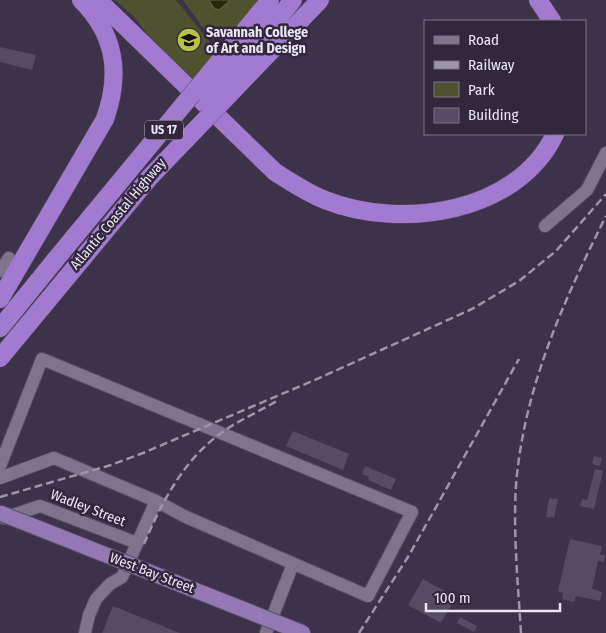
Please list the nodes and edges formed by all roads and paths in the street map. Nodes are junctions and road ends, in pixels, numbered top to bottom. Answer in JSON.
{"nodes":[{"id":1,"x":270,"y":0,"type":"edge"},
{"id":2,"x":292,"y":0,"type":"edge"},
{"id":3,"x":320,"y":0,"type":"edge"},
{"id":4,"x":538,"y":0,"type":"edge"},
{"id":5,"x":90,"y":4,"type":"edge"},
{"id":6,"x":551,"y":20,"type":"edge"},
{"id":7,"x":554,"y":135,"type":"edge"},
{"id":8,"x":606,"y":153,"type":"edge"},
{"id":9,"x":150,"y":177,"type":"junction"},
{"id":10,"x":545,"y":226,"type":"dead end"},
{"id":11,"x":9,"y":258,"type":"dead end"},
{"id":12,"x":0,"y":272,"type":"edge"},
{"id":13,"x":0,"y":299,"type":"edge"},
{"id":14,"x":0,"y":328,"type":"edge"},
{"id":15,"x":0,"y":358,"type":"edge"},
{"id":16,"x":0,"y":466,"type":"edge"},
{"id":17,"x":0,"y":478,"type":"edge"},
{"id":18,"x":156,"y":501,"type":"junction"},
{"id":19,"x":0,"y":513,"type":"edge"},
{"id":20,"x":0,"y":521,"type":"edge"},
{"id":21,"x":137,"y":543,"type":"junction"},
{"id":22,"x":293,"y":564,"type":"junction"},
{"id":23,"x":85,"y":633,"type":"edge"},
{"id":24,"x":266,"y":633,"type":"edge"},
{"id":25,"x":303,"y":633,"type":"edge"}],
"edges":[{"from":1,"to":14,"type":"highway","name":"Atlantic Coastal Highway","number":"US 17","bridge":true},
{"from":2,"to":9,"type":"highway","name":"Atlantic Coastal Highway","number":"US 17","bridge":true},
{"from":3,"to":9,"type":"highway","bridge":true},
{"from":4,"to":6,"type":"highway"},
{"from":5,"to":7,"type":"highway"},
{"from":5,"to":13,"type":"highway"},
{"from":8,"to":10,"type":"street"},
{"from":9,"to":15,"type":"highway","name":"Atlantic Coastal Highway","number":"US 17"},
{"from":11,"to":12,"type":"street"},
{"from":16,"to":22,"type":"street"},
{"from":17,"to":18,"type":"street"},
{"from":18,"to":21,"type":"street"},
{"from":18,"to":22,"type":"street"},
{"from":19,"to":25,"type":"main road","name":"West Bay Street","bridge":true},
{"from":20,"to":21,"type":"street","name":"Wadley Street"},
{"from":21,"to":23,"type":"street"},
{"from":22,"to":24,"type":"street"}]}
